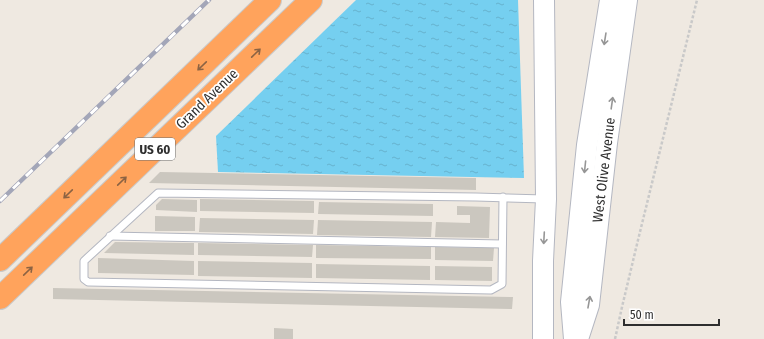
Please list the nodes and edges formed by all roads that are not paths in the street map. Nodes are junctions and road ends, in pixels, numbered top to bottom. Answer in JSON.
{"nodes":[{"id":1,"x":270,"y":0,"type":"edge"},
{"id":2,"x":311,"y":0,"type":"edge"},
{"id":3,"x":544,"y":0,"type":"edge"},
{"id":4,"x":610,"y":0,"type":"edge"},
{"id":5,"x":627,"y":0,"type":"edge"},
{"id":6,"x":503,"y":197,"type":"junction"},
{"id":7,"x":546,"y":199,"type":"junction"},
{"id":8,"x":110,"y":236,"type":"junction"},
{"id":9,"x":502,"y":244,"type":"junction"},
{"id":10,"x":0,"y":260,"type":"edge"},
{"id":11,"x":0,"y":298,"type":"edge"},
{"id":12,"x":543,"y":339,"type":"edge"},
{"id":13,"x":576,"y":339,"type":"edge"}],
"edges":[{"from":1,"to":10,"type":"highway","name":"Grand Avenue","number":"US 60","one_way":true},
{"from":11,"to":2,"type":"highway","name":"Grand Avenue","number":"US 60","one_way":true},
{"from":3,"to":7,"type":"main road"},
{"from":4,"to":13,"type":"main road","name":"West Olive Avenue","one_way":true},
{"from":13,"to":5,"type":"main road","name":"West Olive Avenue","one_way":true},
{"from":6,"to":7,"type":"lane"},
{"from":6,"to":8,"type":"lane"},
{"from":6,"to":9,"type":"lane"},
{"from":7,"to":12,"type":"main road","one_way":true},
{"from":8,"to":9,"type":"lane"},
{"from":8,"to":9,"type":"lane"}]}
